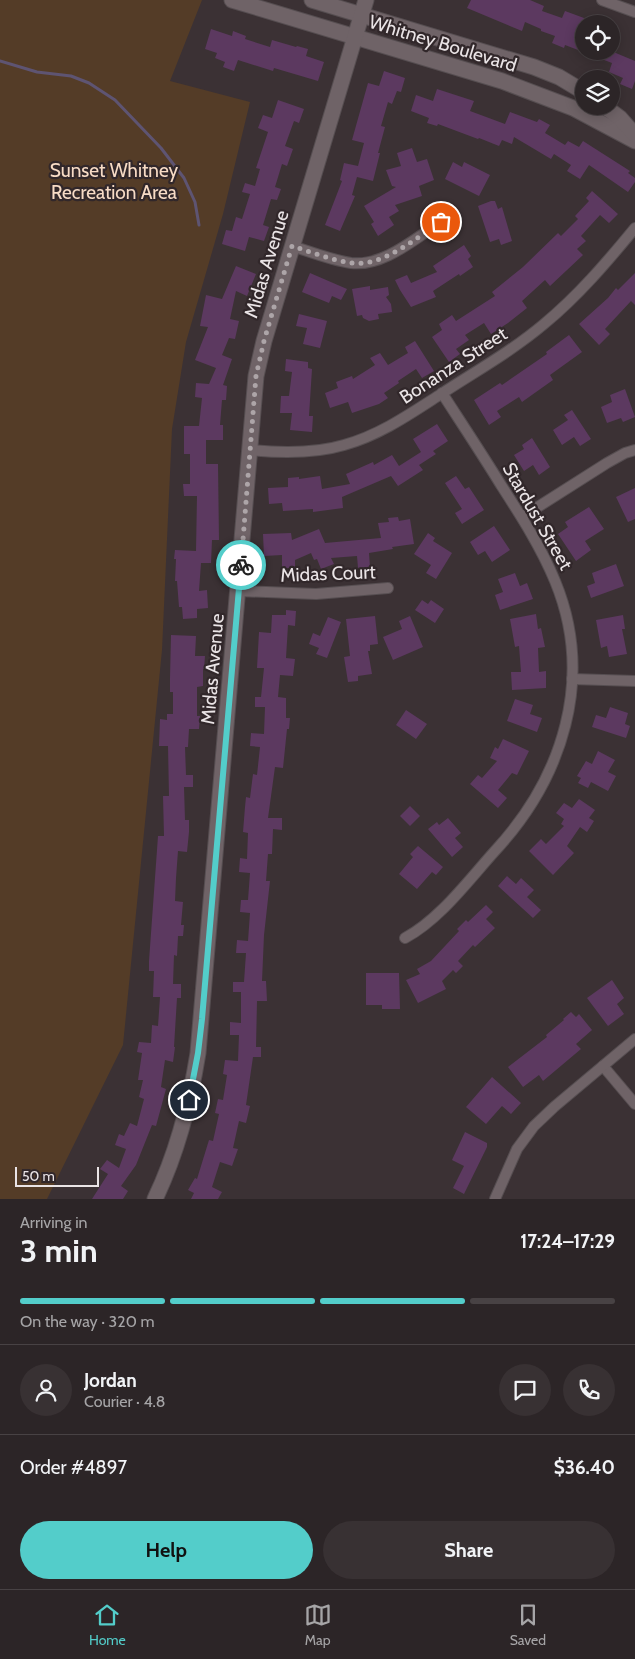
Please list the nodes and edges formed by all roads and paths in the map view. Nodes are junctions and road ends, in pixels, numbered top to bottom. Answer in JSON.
{"nodes":[{"id":1,"x":232,"y":0,"type":"edge"},
{"id":2,"x":312,"y":0,"type":"edge"},
{"id":3,"x":602,"y":0,"type":"edge"},
{"id":4,"x":364,"y":7,"type":"edge"},
{"id":5,"x":635,"y":12,"type":"edge"},
{"id":6,"x":355,"y":37,"type":"junction"},
{"id":7,"x":575,"y":87,"type":"edge"},
{"id":8,"x":616,"y":115,"type":"edge"},
{"id":9,"x":635,"y":135,"type":"edge"},
{"id":10,"x":635,"y":141,"type":"edge"},
{"id":11,"x":441,"y":222,"type":"dead end"},
{"id":12,"x":635,"y":228,"type":"edge"},
{"id":13,"x":292,"y":246,"type":"junction"},
{"id":14,"x":442,"y":393,"type":"junction"},
{"id":15,"x":250,"y":450,"type":"junction"},
{"id":16,"x":635,"y":450,"type":"edge"},
{"id":17,"x":522,"y":517,"type":"junction"},
{"id":18,"x":388,"y":588,"type":"dead end"},
{"id":19,"x":239,"y":591,"type":"junction"},
{"id":20,"x":572,"y":679,"type":"junction"},
{"id":21,"x":635,"y":681,"type":"edge"},
{"id":22,"x":405,"y":938,"type":"dead end"},
{"id":23,"x":635,"y":1039,"type":"edge"},
{"id":24,"x":603,"y":1066,"type":"junction"},
{"id":25,"x":635,"y":1104,"type":"edge"},
{"id":26,"x":155,"y":1199,"type":"edge"},
{"id":27,"x":495,"y":1199,"type":"edge"}],
"edges":[{"from":1,"to":6,"type":"street","name":"Whitney Boulevard"},
{"from":2,"to":4,"type":"street","name":"Whitney Boulevard"},
{"from":3,"to":5,"type":"street"},
{"from":4,"to":6,"type":"street","name":"Midas Avenue"},
{"from":4,"to":7,"type":"street","name":"Whitney Boulevard"},
{"from":6,"to":10,"type":"street","name":"Whitney Boulevard"},
{"from":6,"to":13,"type":"street","name":"Midas Avenue"},
{"from":8,"to":9,"type":"street"},
{"from":11,"to":13,"type":"street"},
{"from":12,"to":14,"type":"street","name":"Bonanza Street"},
{"from":13,"to":15,"type":"street","name":"Midas Avenue"},
{"from":14,"to":15,"type":"street","name":"Bonanza Street"},
{"from":14,"to":17,"type":"street","name":"Stardust Street"},
{"from":15,"to":19,"type":"street","name":"Midas Avenue"},
{"from":16,"to":17,"type":"street"},
{"from":17,"to":20,"type":"street","name":"Stardust Street"},
{"from":18,"to":19,"type":"street","name":"Midas Court"},
{"from":19,"to":26,"type":"street","name":"Midas Avenue"},
{"from":20,"to":21,"type":"street"},
{"from":20,"to":22,"type":"street","name":"Stardust Street"},
{"from":23,"to":24,"type":"street"},
{"from":24,"to":25,"type":"street"},
{"from":24,"to":27,"type":"street"}]}
